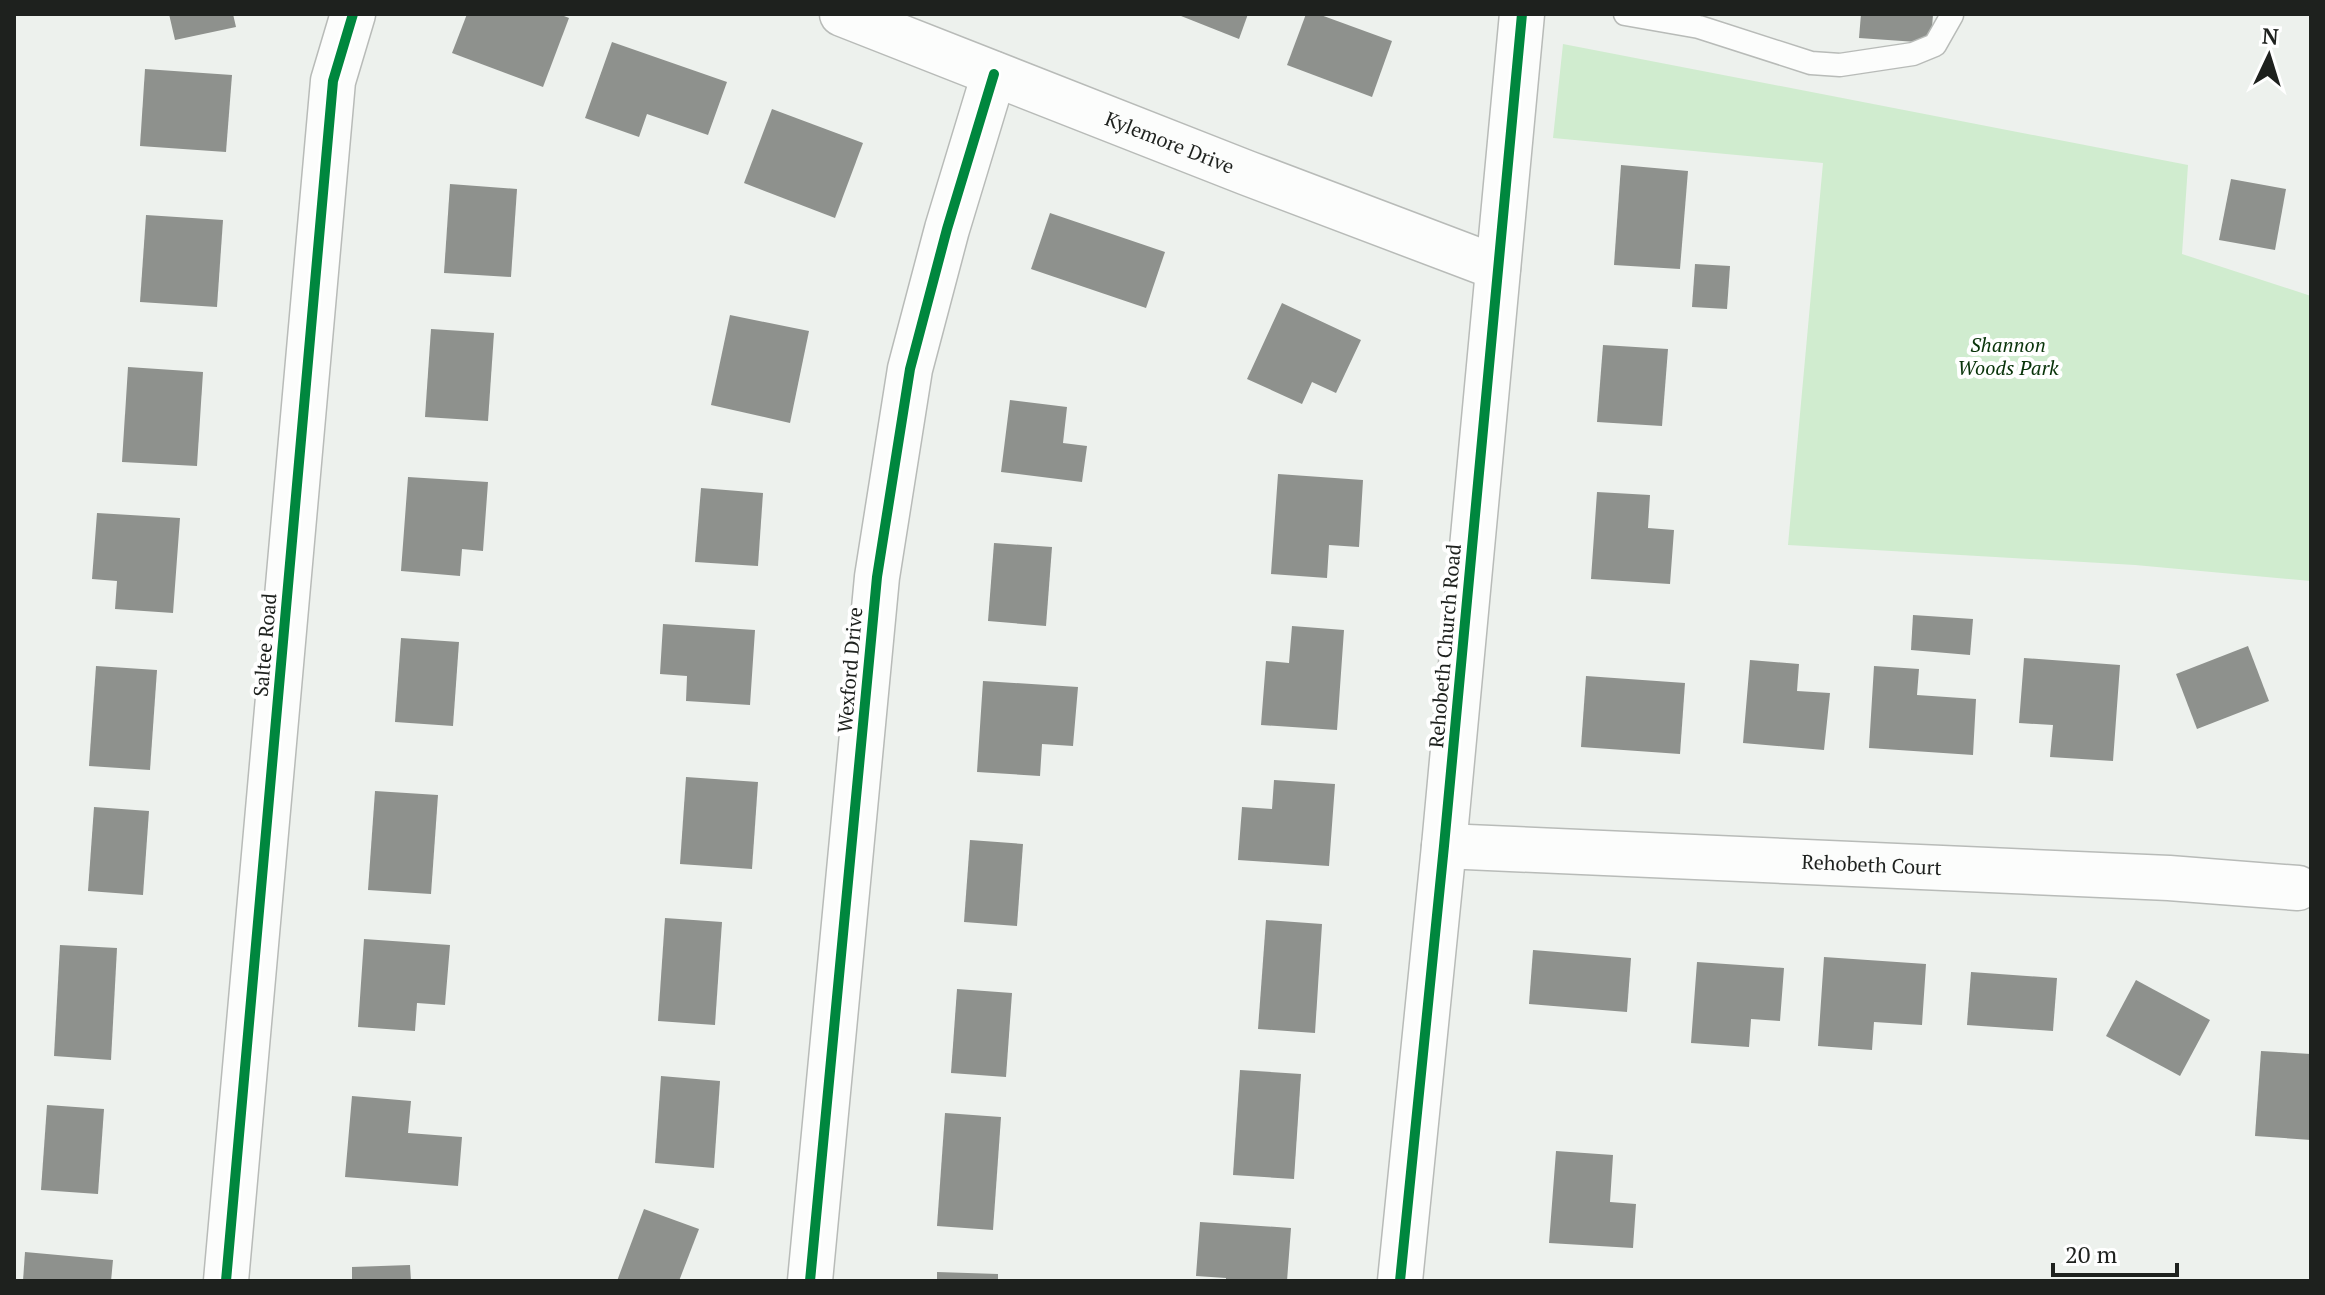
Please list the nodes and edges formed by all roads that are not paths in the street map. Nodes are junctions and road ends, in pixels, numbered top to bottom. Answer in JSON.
{"nodes":[{"id":1,"x":353,"y":14,"type":"edge"},
{"id":2,"x":842,"y":14,"type":"edge"},
{"id":3,"x":1522,"y":14,"type":"edge"},
{"id":4,"x":1625,"y":14,"type":"edge"},
{"id":5,"x":1952,"y":15,"type":"edge"},
{"id":6,"x":994,"y":74,"type":"junction"},
{"id":7,"x":1498,"y":268,"type":"junction"},
{"id":8,"x":1444,"y":846,"type":"junction"},
{"id":9,"x":2298,"y":888,"type":"dead end"},
{"id":10,"x":226,"y":1281,"type":"edge"},
{"id":11,"x":810,"y":1281,"type":"edge"},
{"id":12,"x":1400,"y":1281,"type":"edge"}],
"edges":[{"from":1,"to":10,"type":"street","name":"Saltee Road"},
{"from":2,"to":6,"type":"street","name":"Kylemore Drive"},
{"from":3,"to":7,"type":"street","name":"Rehobeth Church Road"},
{"from":4,"to":5,"type":"lane"},
{"from":6,"to":7,"type":"street","name":"Kylemore Drive"},
{"from":6,"to":11,"type":"street","name":"Wexford Drive"},
{"from":7,"to":8,"type":"street","name":"Rehobeth Church Road"},
{"from":8,"to":9,"type":"street","name":"Rehobeth Court"},
{"from":8,"to":12,"type":"street","name":"Rehobeth Church Road"}]}
